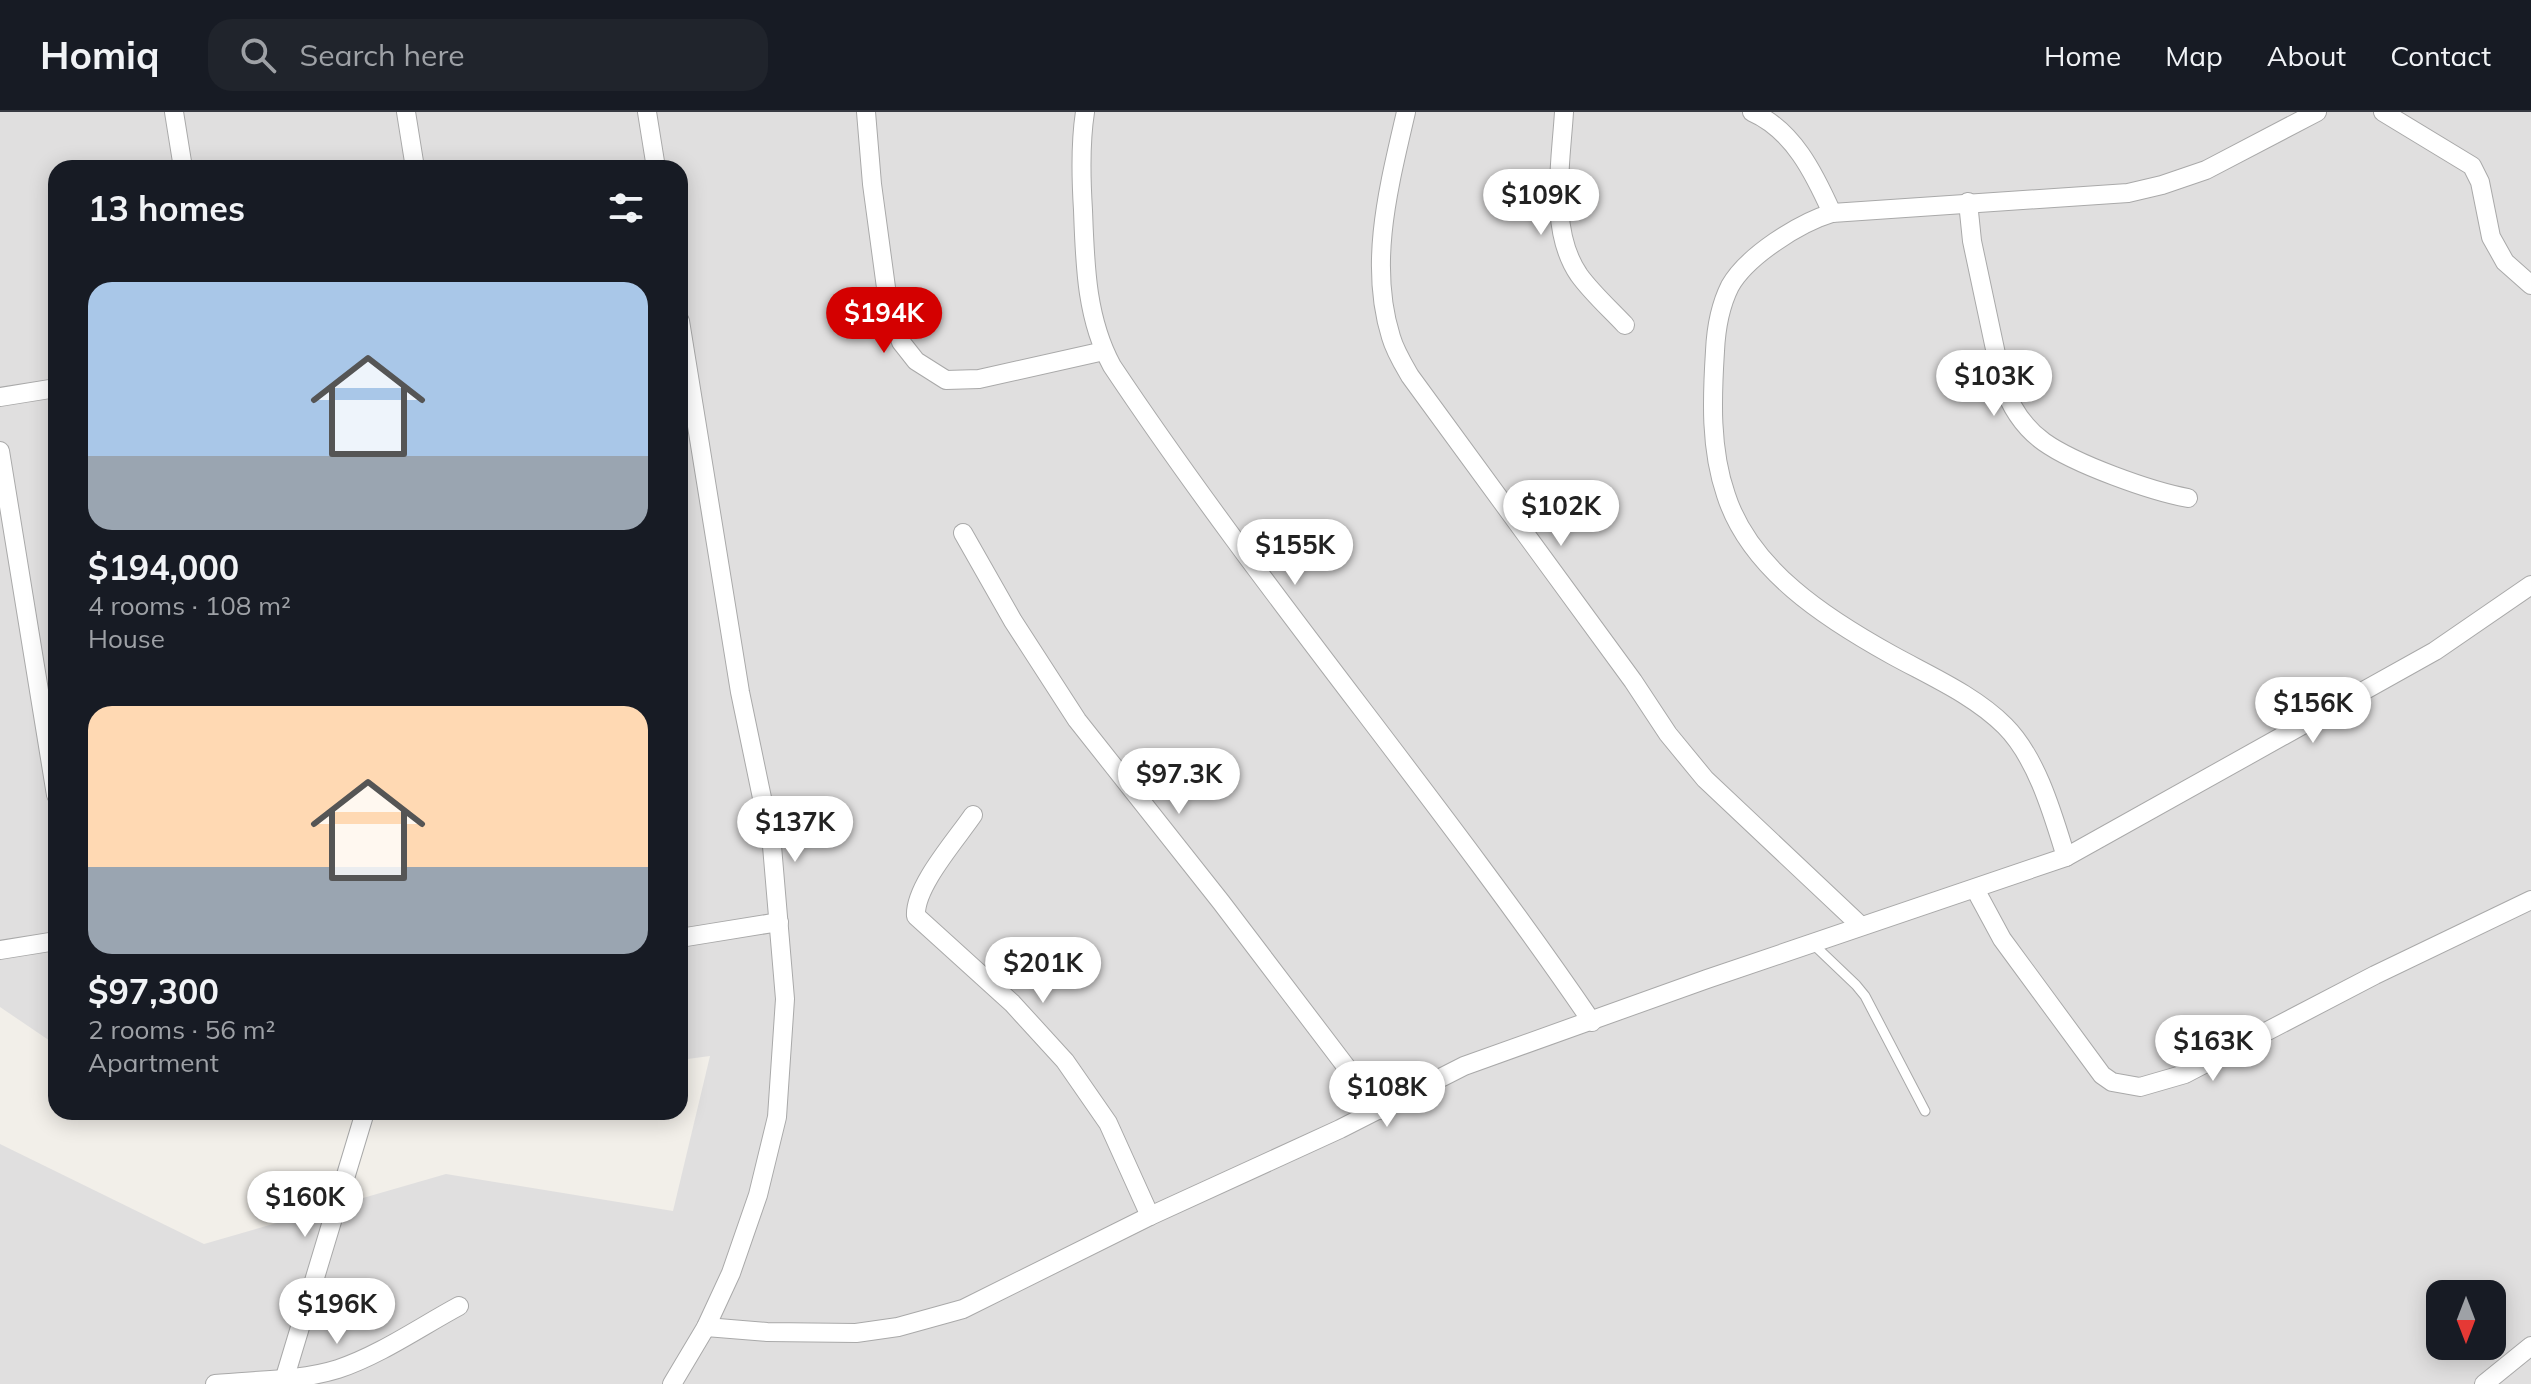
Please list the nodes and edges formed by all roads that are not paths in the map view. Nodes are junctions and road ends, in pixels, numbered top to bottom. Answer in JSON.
{"nodes":[{"id":1,"x":174,"y":112,"type":"edge"},
{"id":2,"x":406,"y":112,"type":"edge"},
{"id":3,"x":647,"y":112,"type":"edge"},
{"id":4,"x":866,"y":112,"type":"edge"},
{"id":5,"x":1085,"y":112,"type":"edge"},
{"id":6,"x":1406,"y":112,"type":"edge"},
{"id":7,"x":1564,"y":112,"type":"edge"},
{"id":8,"x":1752,"y":112,"type":"edge"},
{"id":9,"x":2317,"y":112,"type":"edge"},
{"id":10,"x":2383,"y":112,"type":"edge"},
{"id":11,"x":182,"y":160,"type":"edge"},
{"id":12,"x":414,"y":160,"type":"edge"},
{"id":13,"x":655,"y":160,"type":"edge"},
{"id":14,"x":1968,"y":202,"type":"junction"},
{"id":15,"x":1832,"y":213,"type":"junction"},
{"id":16,"x":2531,"y":285,"type":"edge"},
{"id":17,"x":1625,"y":325,"type":"dead end"},
{"id":18,"x":1104,"y":351,"type":"junction"},
{"id":19,"x":688,"y":370,"type":"edge"},
{"id":20,"x":48,"y":389,"type":"edge"},
{"id":21,"x":0,"y":397,"type":"edge"},
{"id":22,"x":0,"y":451,"type":"edge"},
{"id":23,"x":2188,"y":498,"type":"dead end"},
{"id":24,"x":963,"y":533,"type":"dead end"},
{"id":25,"x":2531,"y":585,"type":"edge"},
{"id":26,"x":48,"y":746,"type":"edge"},
{"id":27,"x":973,"y":815,"type":"dead end"},
{"id":28,"x":2066,"y":857,"type":"junction"},
{"id":29,"x":1975,"y":889,"type":"junction"},
{"id":30,"x":2531,"y":900,"type":"edge"},
{"id":31,"x":779,"y":922,"type":"junction"},
{"id":32,"x":1861,"y":926,"type":"junction"},
{"id":33,"x":688,"y":937,"type":"edge"},
{"id":34,"x":48,"y":942,"type":"edge"},
{"id":35,"x":1812,"y":943,"type":"junction"},
{"id":36,"x":0,"y":950,"type":"edge"},
{"id":37,"x":1592,"y":1022,"type":"junction"},
{"id":38,"x":1379,"y":1110,"type":"junction"},
{"id":39,"x":1925,"y":1111,"type":"dead end"},
{"id":40,"x":363,"y":1120,"type":"edge"},
{"id":41,"x":1150,"y":1216,"type":"junction"},
{"id":42,"x":459,"y":1306,"type":"dead end"},
{"id":43,"x":706,"y":1327,"type":"junction"},
{"id":44,"x":2531,"y":1346,"type":"edge"},
{"id":45,"x":285,"y":1377,"type":"junction"},
{"id":46,"x":215,"y":1384,"type":"edge"},
{"id":47,"x":672,"y":1384,"type":"edge"},
{"id":48,"x":2484,"y":1384,"type":"edge"}],
"edges":[{"from":1,"to":11,"type":"street"},
{"from":2,"to":12,"type":"street"},
{"from":3,"to":13,"type":"street"},
{"from":4,"to":18,"type":"street"},
{"from":5,"to":18,"type":"street"},
{"from":6,"to":32,"type":"street"},
{"from":7,"to":17,"type":"street"},
{"from":8,"to":15,"type":"street"},
{"from":9,"to":14,"type":"street"},
{"from":10,"to":16,"type":"street"},
{"from":14,"to":15,"type":"street"},
{"from":14,"to":23,"type":"street"},
{"from":15,"to":28,"type":"street"},
{"from":18,"to":37,"type":"street"},
{"from":19,"to":31,"type":"street"},
{"from":20,"to":21,"type":"street"},
{"from":22,"to":26,"type":"street"},
{"from":24,"to":38,"type":"street"},
{"from":25,"to":28,"type":"street"},
{"from":27,"to":41,"type":"street"},
{"from":28,"to":29,"type":"street"},
{"from":29,"to":30,"type":"street"},
{"from":29,"to":32,"type":"street"},
{"from":31,"to":33,"type":"street"},
{"from":31,"to":43,"type":"street"},
{"from":32,"to":35,"type":"street"},
{"from":34,"to":36,"type":"street"},
{"from":35,"to":37,"type":"street"},
{"from":35,"to":39,"type":"lane"},
{"from":37,"to":38,"type":"street"},
{"from":38,"to":41,"type":"street"},
{"from":40,"to":45,"type":"street"},
{"from":41,"to":43,"type":"street"},
{"from":42,"to":45,"type":"street"},
{"from":43,"to":47,"type":"street"},
{"from":44,"to":48,"type":"street"},
{"from":45,"to":46,"type":"street"}]}
